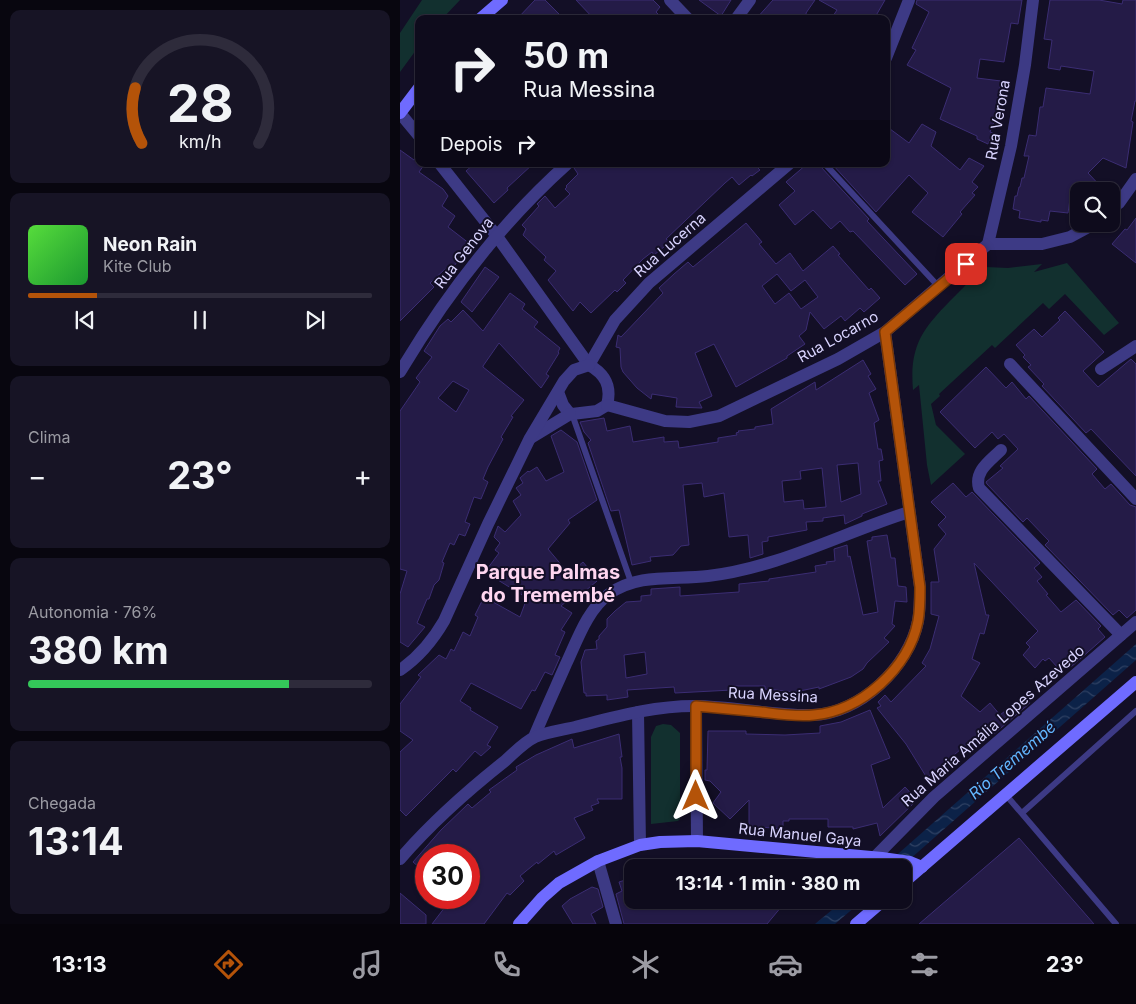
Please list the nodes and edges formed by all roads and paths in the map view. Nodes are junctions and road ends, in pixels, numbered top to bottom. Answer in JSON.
{"nodes":[{"id":1,"x":502,"y":0,"type":"edge"},
{"id":2,"x":670,"y":0,"type":"edge"},
{"id":3,"x":750,"y":0,"type":"edge"},
{"id":4,"x":909,"y":0,"type":"edge"},
{"id":5,"x":1033,"y":0,"type":"edge"},
{"id":6,"x":485,"y":15,"type":"edge"},
{"id":7,"x":684,"y":15,"type":"edge"},
{"id":8,"x":739,"y":15,"type":"edge"},
{"id":9,"x":890,"y":48,"type":"edge"},
{"id":10,"x":415,"y":93,"type":"edge"},
{"id":11,"x":400,"y":113,"type":"edge"},
{"id":12,"x":415,"y":131,"type":"edge"},
{"id":13,"x":442,"y":167,"type":"edge"},
{"id":14,"x":563,"y":167,"type":"edge"},
{"id":15,"x":785,"y":167,"type":"edge"},
{"id":16,"x":827,"y":167,"type":"edge"},
{"id":17,"x":1136,"y":179,"type":"edge"},
{"id":18,"x":1120,"y":202,"type":"edge"},
{"id":19,"x":1080,"y":232,"type":"edge"},
{"id":20,"x":496,"y":235,"type":"junction"},
{"id":21,"x":988,"y":244,"type":"junction"},
{"id":22,"x":939,"y":287,"type":"junction"},
{"id":23,"x":885,"y":332,"type":"junction"},
{"id":24,"x":1136,"y":346,"type":"edge"},
{"id":25,"x":1010,"y":364,"type":"dead end"},
{"id":26,"x":589,"y":365,"type":"junction"},
{"id":27,"x":1101,"y":369,"type":"dead end"},
{"id":28,"x":400,"y":372,"type":"edge"},
{"id":29,"x":558,"y":392,"type":"junction"},
{"id":30,"x":607,"y":405,"type":"junction"},
{"id":31,"x":571,"y":414,"type":"junction"},
{"id":32,"x":530,"y":438,"type":"junction"},
{"id":33,"x":1001,"y":450,"type":"dead end"},
{"id":34,"x":1136,"y":498,"type":"edge"},
{"id":35,"x":909,"y":512,"type":"junction"},
{"id":36,"x":632,"y":582,"type":"junction"},
{"id":37,"x":1136,"y":622,"type":"edge"},
{"id":38,"x":1121,"y":635,"type":"junction"},
{"id":39,"x":400,"y":670,"type":"edge"},
{"id":40,"x":1136,"y":682,"type":"edge"},
{"id":41,"x":696,"y":706,"type":"junction"},
{"id":42,"x":1136,"y":711,"type":"edge"},
{"id":43,"x":638,"y":712,"type":"junction"},
{"id":44,"x":534,"y":737,"type":"junction"},
{"id":45,"x":1006,"y":795,"type":"junction"},
{"id":46,"x":1022,"y":813,"type":"junction"},
{"id":47,"x":696,"y":841,"type":"junction"},
{"id":48,"x":640,"y":845,"type":"junction"},
{"id":49,"x":878,"y":858,"type":"junction"},
{"id":50,"x":400,"y":859,"type":"edge"},
{"id":51,"x":598,"y":861,"type":"junction"},
{"id":52,"x":916,"y":864,"type":"junction"},
{"id":53,"x":912,"y":870,"type":"edge"},
{"id":54,"x":874,"y":909,"type":"edge"},
{"id":55,"x":519,"y":924,"type":"edge"},
{"id":56,"x":616,"y":924,"type":"edge"},
{"id":57,"x":856,"y":924,"type":"edge"},
{"id":58,"x":1116,"y":924,"type":"edge"}],
"edges":[{"from":1,"to":6,"type":"street"},
{"from":2,"to":7,"type":"street"},
{"from":3,"to":8,"type":"street"},
{"from":4,"to":9,"type":"street"},
{"from":5,"to":21,"type":"street","name":"Rua Verona"},
{"from":10,"to":11,"type":"street"},
{"from":11,"to":12,"type":"street"},
{"from":13,"to":20,"type":"street"},
{"from":14,"to":20,"type":"street","name":"Rua Genova"},
{"from":15,"to":26,"type":"street","name":"Rua Lucerna"},
{"from":16,"to":22,"type":"lane"},
{"from":17,"to":18,"type":"street"},
{"from":19,"to":21,"type":"street"},
{"from":20,"to":26,"type":"street"},
{"from":20,"to":28,"type":"street","name":"Rua Genova"},
{"from":21,"to":22,"type":"street","name":"Rua Locarno"},
{"from":22,"to":23,"type":"street","name":"Rua Locarno"},
{"from":23,"to":30,"type":"street","name":"Rua Locarno"},
{"from":23,"to":35,"type":"street","name":"Rua Messina"},
{"from":24,"to":27,"type":"street"},
{"from":25,"to":34,"type":"street"},
{"from":26,"to":29,"type":"street"},
{"from":26,"to":30,"type":"street"},
{"from":29,"to":31,"type":"street"},
{"from":29,"to":32,"type":"street"},
{"from":30,"to":31,"type":"street"},
{"from":31,"to":32,"type":"street"},
{"from":31,"to":36,"type":"lane"},
{"from":32,"to":39,"type":"street"},
{"from":33,"to":38,"type":"street"},
{"from":35,"to":36,"type":"street"},
{"from":35,"to":41,"type":"street","name":"Rua Messina"},
{"from":36,"to":44,"type":"street"},
{"from":37,"to":38,"type":"street","name":"Rua Maria Amália Lopes Azevedo"},
{"from":38,"to":49,"type":"street","name":"Rua Maria Amália Lopes Azevedo"},
{"from":40,"to":45,"type":"street"},
{"from":41,"to":43,"type":"street","name":"Rua Messina"},
{"from":41,"to":47,"type":"street"},
{"from":42,"to":46,"type":"lane"},
{"from":43,"to":44,"type":"street","name":"Rua Messina"},
{"from":43,"to":48,"type":"street"},
{"from":44,"to":50,"type":"street","name":"Rua Messina"},
{"from":45,"to":46,"type":"lane"},
{"from":45,"to":52,"type":"street"},
{"from":46,"to":58,"type":"lane"},
{"from":47,"to":48,"type":"street","name":"Rua Manuel Gaya"},
{"from":47,"to":49,"type":"street","name":"Rua Manuel Gaya"},
{"from":48,"to":51,"type":"street","name":"Rua Manuel Gaya"},
{"from":49,"to":52,"type":"street","name":"Rua Manuel Gaya"},
{"from":51,"to":55,"type":"street","name":"Rua Manuel Gaya"},
{"from":51,"to":56,"type":"street"},
{"from":52,"to":53,"type":"street"},
{"from":54,"to":57,"type":"street"}]}
